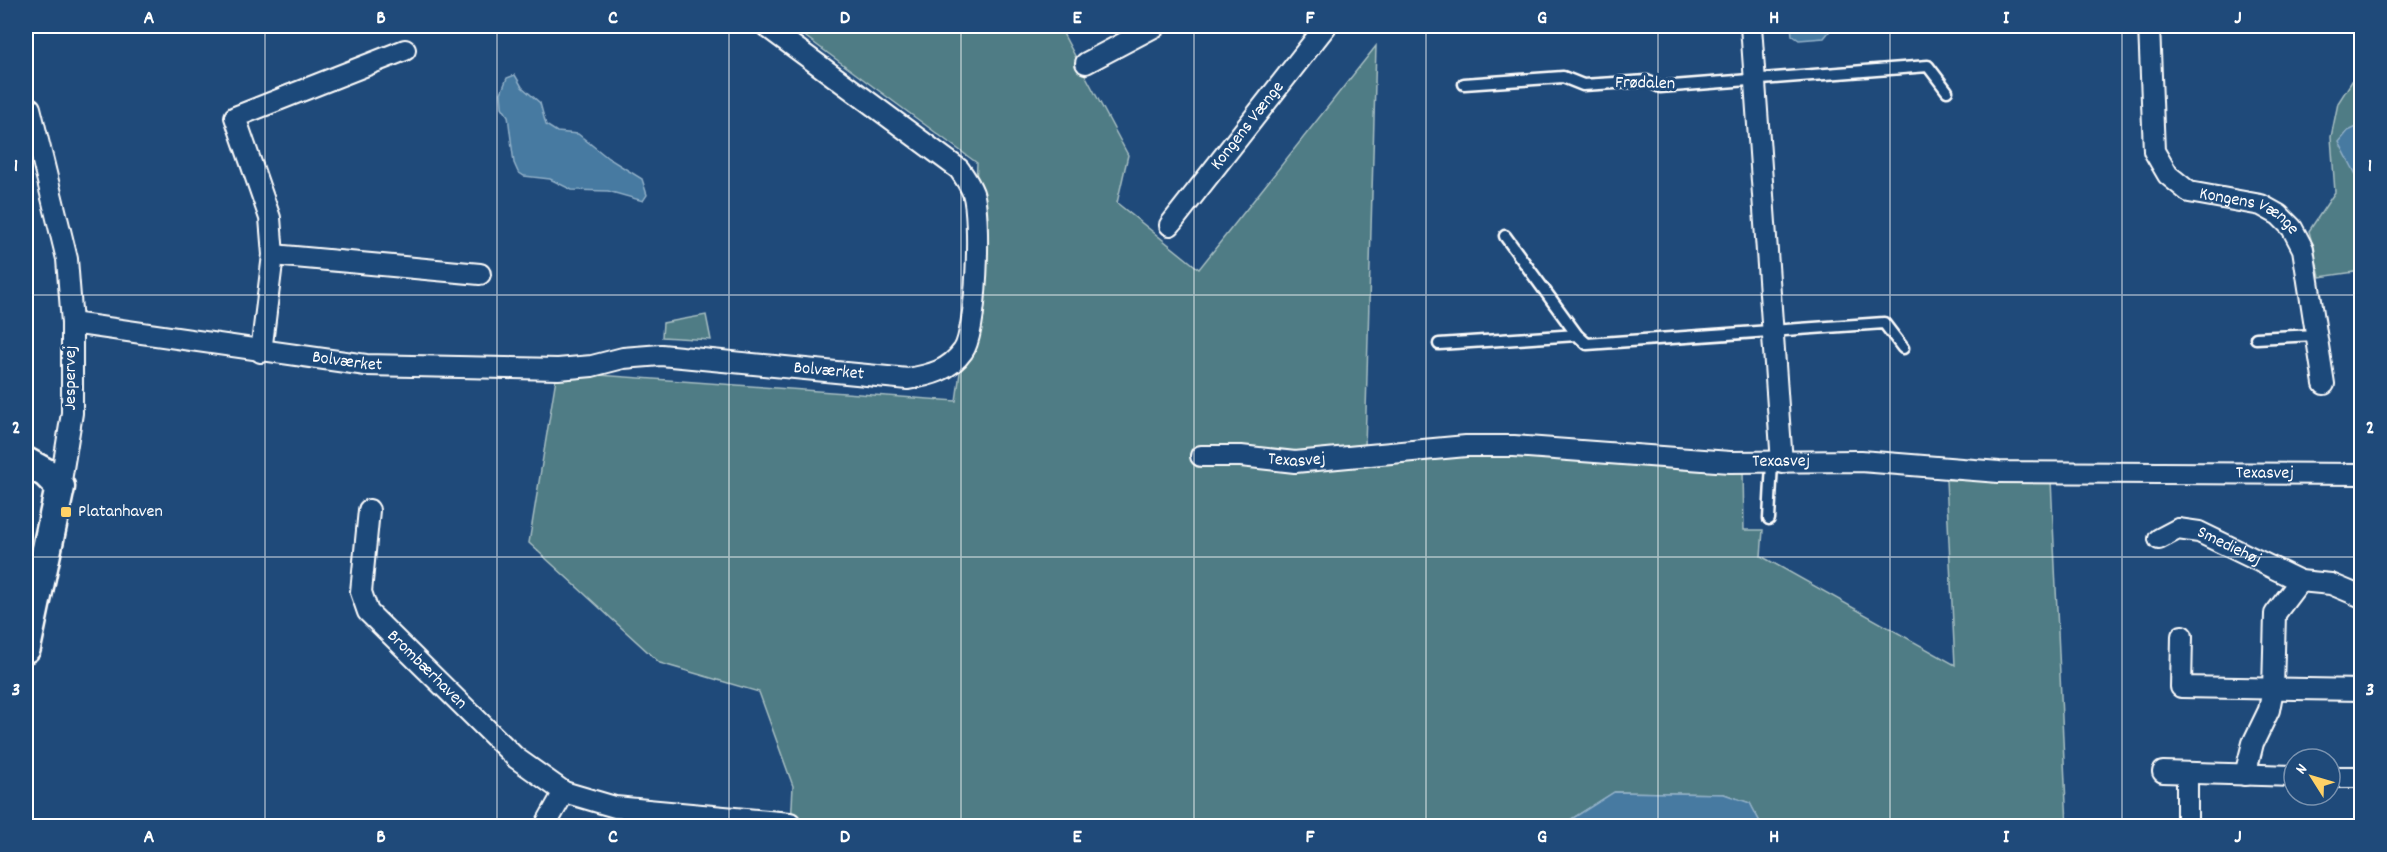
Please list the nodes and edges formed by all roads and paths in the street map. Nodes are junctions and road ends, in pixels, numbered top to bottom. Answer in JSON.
{"nodes":[{"id":1,"x":766,"y":26,"type":"edge"},
{"id":2,"x":1156,"y":26,"type":"edge"},
{"id":3,"x":1326,"y":26,"type":"edge"},
{"id":4,"x":1751,"y":26,"type":"edge"},
{"id":5,"x":2149,"y":26,"type":"edge"},
{"id":6,"x":405,"y":50,"type":"dead end"},
{"id":7,"x":1086,"y":63,"type":"dead end"},
{"id":8,"x":1755,"y":79,"type":"junction"},
{"id":9,"x":1464,"y":84,"type":"dead end"},
{"id":10,"x":1947,"y":91,"type":"dead end"},
{"id":11,"x":30,"y":108,"type":"dead end"},
{"id":12,"x":1170,"y":225,"type":"dead end"},
{"id":13,"x":1505,"y":236,"type":"dead end"},
{"id":14,"x":273,"y":255,"type":"junction"},
{"id":15,"x":480,"y":274,"type":"dead end"},
{"id":16,"x":72,"y":323,"type":"junction"},
{"id":17,"x":1773,"y":331,"type":"junction"},
{"id":18,"x":1577,"y":335,"type":"junction"},
{"id":19,"x":2316,"y":335,"type":"junction"},
{"id":20,"x":2256,"y":338,"type":"dead end"},
{"id":21,"x":1439,"y":344,"type":"dead end"},
{"id":22,"x":1903,"y":348,"type":"dead end"},
{"id":23,"x":261,"y":352,"type":"junction"},
{"id":24,"x":2324,"y":384,"type":"dead end"},
{"id":25,"x":1201,"y":456,"type":"dead end"},
{"id":26,"x":26,"y":462,"type":"edge"},
{"id":27,"x":1777,"y":463,"type":"junction"},
{"id":28,"x":2361,"y":474,"type":"edge"},
{"id":29,"x":60,"y":487,"type":"junction"},
{"id":30,"x":369,"y":510,"type":"dead end"},
{"id":31,"x":1769,"y":519,"type":"dead end"},
{"id":32,"x":2159,"y":539,"type":"dead end"},
{"id":33,"x":2300,"y":581,"type":"junction"},
{"id":34,"x":2361,"y":597,"type":"edge"},
{"id":35,"x":2182,"y":636,"type":"dead end"},
{"id":36,"x":26,"y":648,"type":"edge"},
{"id":37,"x":2273,"y":689,"type":"junction"},
{"id":38,"x":2361,"y":690,"type":"edge"},
{"id":39,"x":2163,"y":772,"type":"dead end"},
{"id":40,"x":2187,"y":773,"type":"junction"},
{"id":41,"x":2245,"y":775,"type":"junction"},
{"id":42,"x":2282,"y":776,"type":"edge"},
{"id":43,"x":2342,"y":777,"type":"edge"},
{"id":44,"x":2361,"y":777,"type":"edge"},
{"id":45,"x":564,"y":792,"type":"junction"},
{"id":46,"x":790,"y":823,"type":"dead end"},
{"id":47,"x":545,"y":826,"type":"edge"},
{"id":48,"x":2187,"y":826,"type":"edge"}],
"edges":[{"from":1,"to":23,"type":"street","name":"Bolværket"},
{"from":2,"to":7,"type":"street"},
{"from":3,"to":12,"type":"street","name":"Kongens Vænge"},
{"from":4,"to":8,"type":"street"},
{"from":5,"to":19,"type":"street","name":"Kongens Vænge"},
{"from":6,"to":14,"type":"street"},
{"from":8,"to":9,"type":"lane","name":"Frødalen"},
{"from":8,"to":10,"type":"lane","name":"Frødalen"},
{"from":8,"to":17,"type":"street"},
{"from":11,"to":16,"type":"street","name":"Jespervej"},
{"from":13,"to":18,"type":"lane"},
{"from":14,"to":15,"type":"street"},
{"from":14,"to":23,"type":"street"},
{"from":16,"to":23,"type":"street","name":"Bolværket"},
{"from":16,"to":29,"type":"street","name":"Jespervej"},
{"from":17,"to":18,"type":"lane"},
{"from":17,"to":22,"type":"lane"},
{"from":17,"to":27,"type":"street"},
{"from":18,"to":21,"type":"lane"},
{"from":19,"to":20,"type":"lane"},
{"from":19,"to":24,"type":"street","name":"Kongens Vænge"},
{"from":25,"to":27,"type":"street","name":"Texasvej"},
{"from":26,"to":29,"type":"street"},
{"from":27,"to":28,"type":"street","name":"Texasvej"},
{"from":27,"to":31,"type":"lane"},
{"from":29,"to":36,"type":"street","name":"Jespervej"},
{"from":30,"to":45,"type":"street","name":"Brombærhaven"},
{"from":32,"to":33,"type":"street","name":"Smediehøj"},
{"from":33,"to":34,"type":"street","name":"Smediehøj"},
{"from":33,"to":37,"type":"street"},
{"from":35,"to":37,"type":"street"},
{"from":37,"to":38,"type":"street"},
{"from":37,"to":41,"type":"street"},
{"from":39,"to":40,"type":"street"},
{"from":40,"to":41,"type":"street"},
{"from":40,"to":48,"type":"street"},
{"from":41,"to":42,"type":"street"},
{"from":43,"to":44,"type":"street"},
{"from":45,"to":46,"type":"street","name":"Brombærhaven"},
{"from":45,"to":47,"type":"street"}]}
